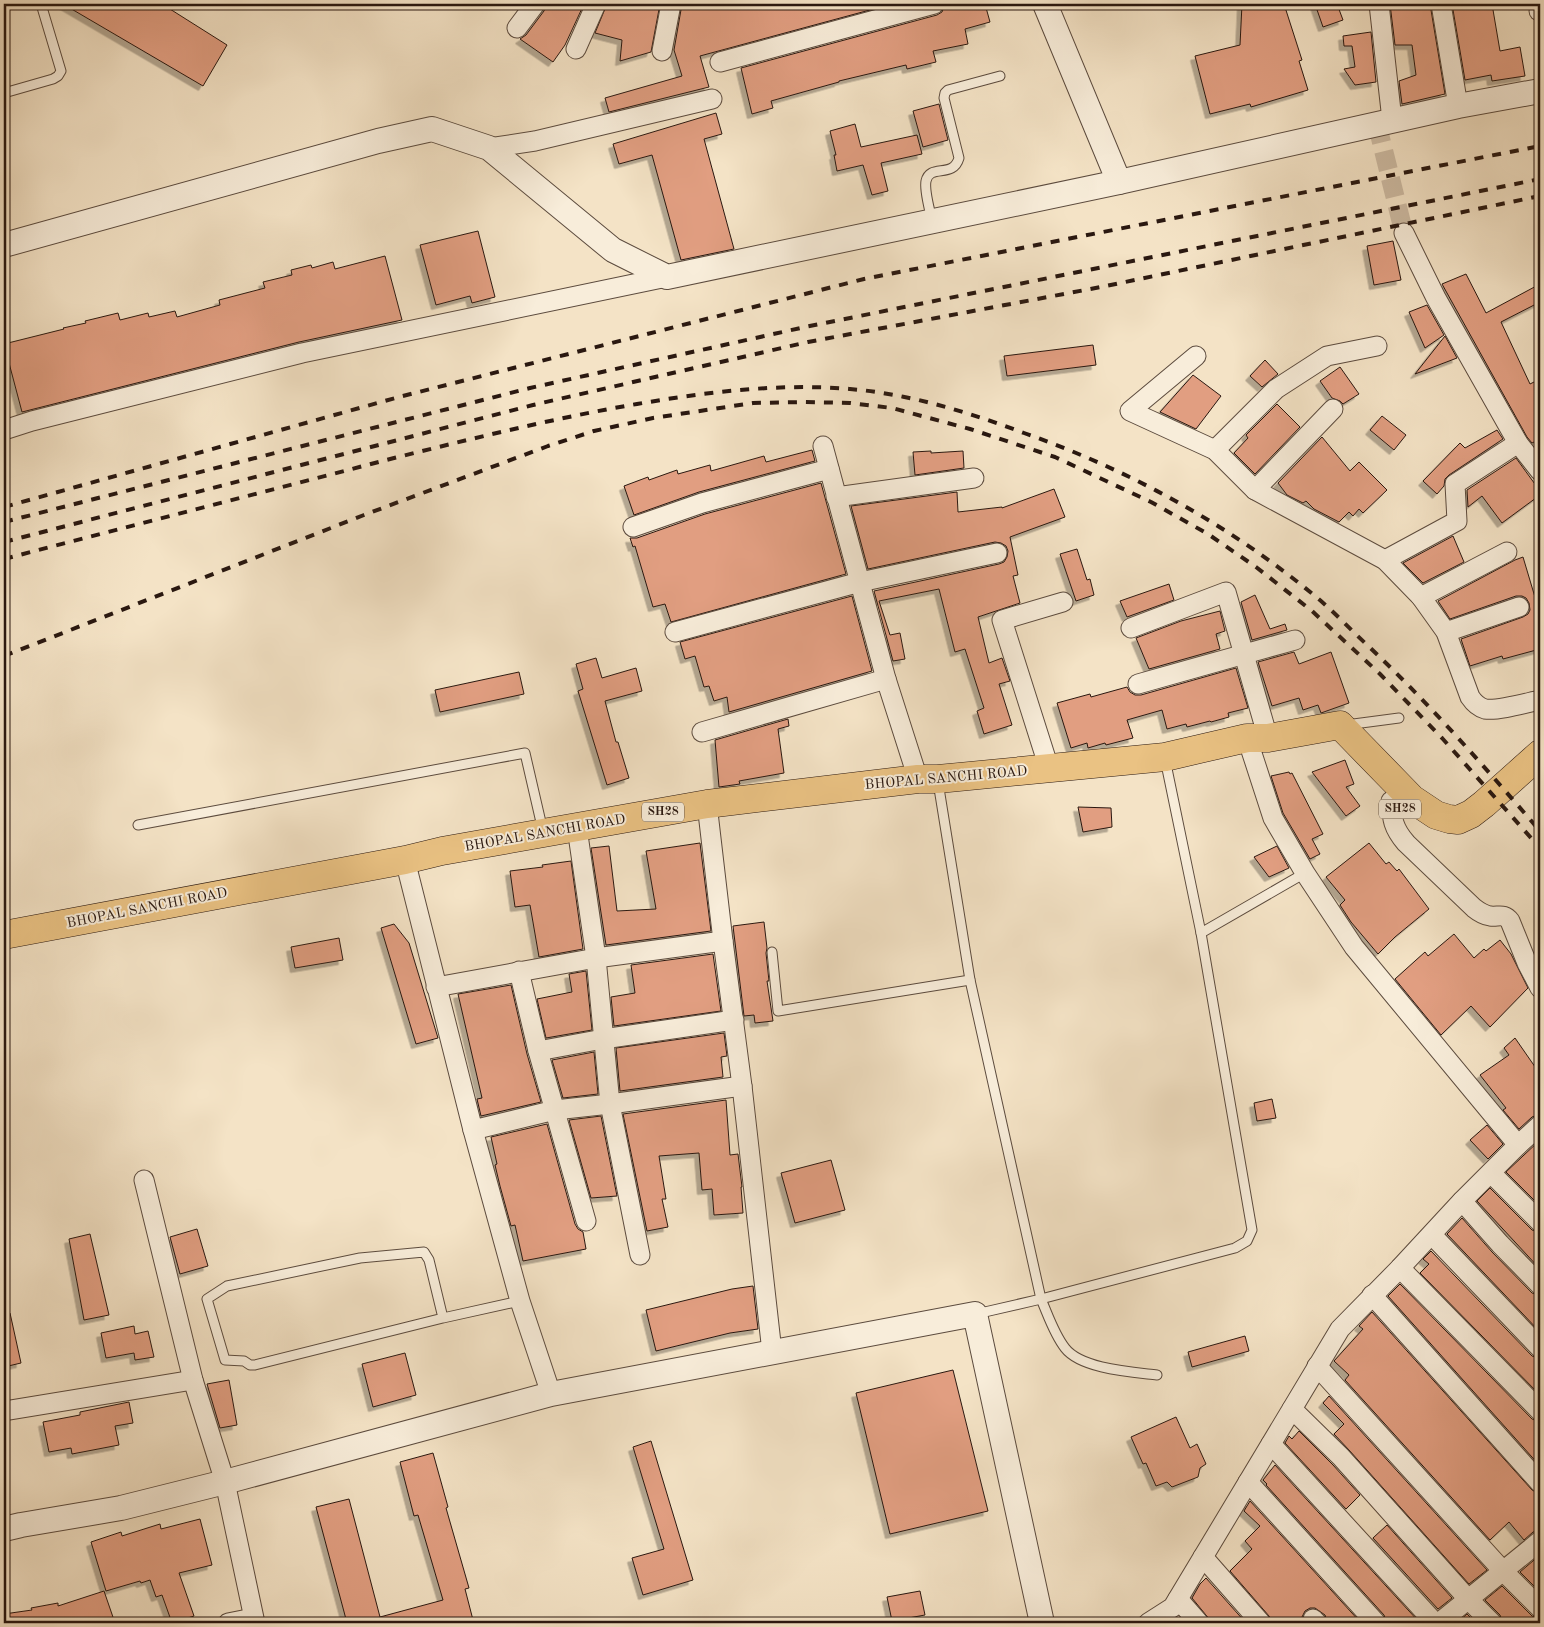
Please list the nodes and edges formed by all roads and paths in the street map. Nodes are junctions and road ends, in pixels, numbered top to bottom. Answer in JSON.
{"nodes":[{"id":1,"x":42,"y":4,"type":"edge"},
{"id":2,"x":535,"y":4,"type":"edge"},
{"id":3,"x":596,"y":4,"type":"edge"},
{"id":4,"x":670,"y":4,"type":"edge"},
{"id":5,"x":934,"y":4,"type":"edge"},
{"id":6,"x":1045,"y":4,"type":"edge"},
{"id":7,"x":1379,"y":4,"type":"edge"},
{"id":8,"x":1440,"y":4,"type":"edge"},
{"id":9,"x":516,"y":28,"type":"dead end"},
{"id":10,"x":576,"y":49,"type":"dead end"},
{"id":11,"x":662,"y":51,"type":"dead end"},
{"id":12,"x":720,"y":62,"type":"dead end"},
{"id":13,"x":1000,"y":76,"type":"dead end"},
{"id":14,"x":1540,"y":91,"type":"edge"},
{"id":15,"x":4,"y":93,"type":"edge"},
{"id":16,"x":712,"y":99,"type":"dead end"},
{"id":17,"x":1458,"y":106,"type":"junction"},
{"id":18,"x":1392,"y":120,"type":"junction"},
{"id":19,"x":489,"y":148,"type":"junction"},
{"id":20,"x":1119,"y":182,"type":"junction"},
{"id":21,"x":932,"y":222,"type":"junction"},
{"id":22,"x":1404,"y":233,"type":"tunnel mouth"},
{"id":23,"x":4,"y":245,"type":"edge"},
{"id":24,"x":667,"y":277,"type":"junction"},
{"id":25,"x":1376,"y":346,"type":"dead end"},
{"id":26,"x":1196,"y":356,"type":"dead end"},
{"id":27,"x":1333,"y":409,"type":"dead end"},
{"id":28,"x":4,"y":430,"type":"edge"},
{"id":29,"x":1518,"y":443,"type":"junction"},
{"id":30,"x":823,"y":446,"type":"dead end"},
{"id":31,"x":1215,"y":450,"type":"junction"},
{"id":32,"x":829,"y":469,"type":"junction"},
{"id":33,"x":1540,"y":471,"type":"edge"},
{"id":34,"x":974,"y":478,"type":"dead end"},
{"id":35,"x":1255,"y":490,"type":"junction"},
{"id":36,"x":836,"y":497,"type":"junction"},
{"id":37,"x":633,"y":527,"type":"dead end"},
{"id":38,"x":1507,"y":552,"type":"dead end"},
{"id":39,"x":997,"y":553,"type":"dead end"},
{"id":40,"x":1385,"y":560,"type":"junction"},
{"id":41,"x":860,"y":582,"type":"junction"},
{"id":42,"x":1421,"y":597,"type":"junction"},
{"id":43,"x":1063,"y":602,"type":"dead end"},
{"id":44,"x":1519,"y":607,"type":"dead end"},
{"id":45,"x":1131,"y":628,"type":"dead end"},
{"id":46,"x":675,"y":632,"type":"dead end"},
{"id":47,"x":1446,"y":632,"type":"junction"},
{"id":48,"x":1295,"y":640,"type":"dead end"},
{"id":49,"x":1244,"y":655,"type":"junction"},
{"id":50,"x":886,"y":679,"type":"junction"},
{"id":51,"x":1138,"y":684,"type":"dead end"},
{"id":52,"x":1540,"y":700,"type":"edge"},
{"id":53,"x":1399,"y":718,"type":"dead end"},
{"id":54,"x":1334,"y":727,"type":"junction"},
{"id":55,"x":702,"y":732,"type":"dead end"},
{"id":56,"x":1258,"y":738,"type":"junction"},
{"id":57,"x":1540,"y":754,"type":"edge"},
{"id":58,"x":1165,"y":757,"type":"junction"},
{"id":59,"x":1049,"y":768,"type":"junction"},
{"id":60,"x":928,"y":779,"type":"junction"},
{"id":61,"x":1532,"y":786,"type":"edge"},
{"id":62,"x":1391,"y":800,"type":"junction"},
{"id":63,"x":708,"y":804,"type":"junction"},
{"id":64,"x":138,"y":825,"type":"dead end"},
{"id":65,"x":577,"y":828,"type":"junction"},
{"id":66,"x":543,"y":834,"type":"junction"},
{"id":67,"x":406,"y":860,"type":"junction"},
{"id":68,"x":1305,"y":872,"type":"junction"},
{"id":69,"x":1201,"y":932,"type":"junction"},
{"id":70,"x":4,"y":935,"type":"edge"},
{"id":71,"x":723,"y":941,"type":"junction"},
{"id":72,"x":772,"y":952,"type":"dead end"},
{"id":73,"x":596,"y":958,"type":"junction"},
{"id":74,"x":519,"y":971,"type":"junction"},
{"id":75,"x":970,"y":980,"type":"junction"},
{"id":76,"x":436,"y":987,"type":"junction"},
{"id":77,"x":1540,"y":988,"type":"edge"},
{"id":78,"x":734,"y":1020,"type":"junction"},
{"id":79,"x":603,"y":1039,"type":"junction"},
{"id":80,"x":538,"y":1051,"type":"junction"},
{"id":81,"x":742,"y":1086,"type":"junction"},
{"id":82,"x":610,"y":1104,"type":"junction"},
{"id":83,"x":555,"y":1110,"type":"junction"},
{"id":84,"x":1540,"y":1125,"type":"edge"},
{"id":85,"x":473,"y":1130,"type":"junction"},
{"id":86,"x":1518,"y":1145,"type":"junction"},
{"id":87,"x":1491,"y":1173,"type":"junction"},
{"id":88,"x":144,"y":1180,"type":"dead end"},
{"id":89,"x":1462,"y":1201,"type":"junction"},
{"id":90,"x":586,"y":1221,"type":"dead end"},
{"id":91,"x":1540,"y":1222,"type":"edge"},
{"id":92,"x":1432,"y":1234,"type":"junction"},
{"id":93,"x":640,"y":1255,"type":"dead end"},
{"id":94,"x":1400,"y":1268,"type":"junction"},
{"id":95,"x":1540,"y":1285,"type":"edge"},
{"id":96,"x":1372,"y":1296,"type":"junction"},
{"id":97,"x":1041,"y":1299,"type":"junction"},
{"id":98,"x":520,"y":1301,"type":"junction"},
{"id":99,"x":975,"y":1314,"type":"junction"},
{"id":100,"x":443,"y":1318,"type":"junction"},
{"id":101,"x":1540,"y":1348,"type":"edge"},
{"id":102,"x":772,"y":1352,"type":"junction"},
{"id":103,"x":1317,"y":1366,"type":"junction"},
{"id":104,"x":1157,"y":1375,"type":"dead end"},
{"id":105,"x":193,"y":1380,"type":"junction"},
{"id":106,"x":551,"y":1394,"type":"junction"},
{"id":107,"x":1292,"y":1409,"type":"junction"},
{"id":108,"x":4,"y":1411,"type":"edge"},
{"id":109,"x":1540,"y":1411,"type":"edge"},
{"id":110,"x":1271,"y":1444,"type":"junction"},
{"id":111,"x":225,"y":1482,"type":"junction"},
{"id":112,"x":1248,"y":1482,"type":"junction"},
{"id":113,"x":1540,"y":1483,"type":"edge"},
{"id":114,"x":4,"y":1529,"type":"edge"},
{"id":115,"x":1540,"y":1541,"type":"edge"},
{"id":116,"x":1203,"y":1557,"type":"junction"},
{"id":117,"x":1503,"y":1571,"type":"junction"},
{"id":118,"x":1178,"y":1599,"type":"junction"},
{"id":119,"x":1468,"y":1599,"type":"junction"},
{"id":120,"x":1540,"y":1608,"type":"edge"},
{"id":121,"x":254,"y":1620,"type":"edge"},
{"id":122,"x":228,"y":1623,"type":"edge"},
{"id":123,"x":1042,"y":1623,"type":"edge"},
{"id":124,"x":1148,"y":1623,"type":"edge"},
{"id":125,"x":1198,"y":1623,"type":"edge"},
{"id":126,"x":1261,"y":1623,"type":"edge"},
{"id":127,"x":1376,"y":1623,"type":"edge"},
{"id":128,"x":1437,"y":1623,"type":"edge"},
{"id":129,"x":1492,"y":1623,"type":"edge"}],
"edges":[{"from":1,"to":15,"type":"lane"},
{"from":2,"to":9,"type":"street"},
{"from":3,"to":10,"type":"street"},
{"from":4,"to":11,"type":"street"},
{"from":5,"to":12,"type":"street"},
{"from":6,"to":20,"type":"street"},
{"from":7,"to":18,"type":"street"},
{"from":8,"to":17,"type":"street"},
{"from":13,"to":21,"type":"lane"},
{"from":14,"to":17,"type":"street"},
{"from":16,"to":19,"type":"street"},
{"from":17,"to":18,"type":"street"},
{"from":18,"to":20,"type":"street"},
{"from":19,"to":23,"type":"street"},
{"from":19,"to":24,"type":"street"},
{"from":20,"to":21,"type":"street"},
{"from":21,"to":24,"type":"street"},
{"from":22,"to":29,"type":"street"},
{"from":24,"to":28,"type":"street"},
{"from":25,"to":31,"type":"street"},
{"from":26,"to":31,"type":"street"},
{"from":27,"to":35,"type":"street"},
{"from":29,"to":33,"type":"street"},
{"from":29,"to":40,"type":"street"},
{"from":30,"to":32,"type":"street"},
{"from":31,"to":35,"type":"street"},
{"from":32,"to":36,"type":"street"},
{"from":32,"to":37,"type":"street"},
{"from":34,"to":36,"type":"street"},
{"from":35,"to":40,"type":"street"},
{"from":36,"to":41,"type":"street"},
{"from":38,"to":42,"type":"street"},
{"from":39,"to":41,"type":"street"},
{"from":40,"to":42,"type":"street"},
{"from":41,"to":46,"type":"street"},
{"from":41,"to":50,"type":"street"},
{"from":42,"to":47,"type":"street"},
{"from":43,"to":59,"type":"street"},
{"from":44,"to":47,"type":"street"},
{"from":45,"to":49,"type":"street"},
{"from":47,"to":52,"type":"street"},
{"from":48,"to":49,"type":"street"},
{"from":49,"to":51,"type":"street"},
{"from":49,"to":56,"type":"street"},
{"from":50,"to":55,"type":"street"},
{"from":50,"to":60,"type":"street"},
{"from":53,"to":54,"type":"lane"},
{"from":54,"to":56,"type":"main road","name":"BHOPAL SANCHI ROAD","number":"SH28"},
{"from":54,"to":57,"type":"main road"},
{"from":54,"to":62,"type":"main road","number":"SH28"},
{"from":56,"to":58,"type":"main road","name":"BHOPAL SANCHI ROAD","number":"SH28"},
{"from":56,"to":68,"type":"street"},
{"from":58,"to":59,"type":"main road","name":"BHOPAL SANCHI ROAD","number":"SH28"},
{"from":58,"to":69,"type":"lane"},
{"from":59,"to":60,"type":"main road","name":"BHOPAL SANCHI ROAD","number":"SH28"},
{"from":60,"to":63,"type":"main road","name":"BHOPAL SANCHI ROAD","number":"SH28"},
{"from":60,"to":75,"type":"lane"},
{"from":61,"to":62,"type":"main road","number":"SH28"},
{"from":62,"to":77,"type":"street"},
{"from":63,"to":65,"type":"main road","name":"BHOPAL SANCHI ROAD","number":"SH28"},
{"from":63,"to":71,"type":"street"},
{"from":64,"to":66,"type":"lane"},
{"from":65,"to":66,"type":"main road","name":"BHOPAL SANCHI ROAD","number":"SH28"},
{"from":65,"to":73,"type":"street"},
{"from":66,"to":67,"type":"main road","name":"BHOPAL SANCHI ROAD","number":"SH28"},
{"from":67,"to":70,"type":"main road","name":"BHOPAL SANCHI ROAD","number":"SH28"},
{"from":67,"to":76,"type":"street"},
{"from":68,"to":69,"type":"lane"},
{"from":68,"to":86,"type":"street"},
{"from":69,"to":97,"type":"lane"},
{"from":71,"to":73,"type":"street"},
{"from":71,"to":78,"type":"street"},
{"from":72,"to":75,"type":"lane"},
{"from":73,"to":74,"type":"street"},
{"from":73,"to":79,"type":"street"},
{"from":74,"to":76,"type":"street"},
{"from":74,"to":80,"type":"street"},
{"from":75,"to":97,"type":"lane"},
{"from":76,"to":85,"type":"street"},
{"from":78,"to":79,"type":"street"},
{"from":78,"to":81,"type":"street"},
{"from":79,"to":80,"type":"street"},
{"from":79,"to":82,"type":"street"},
{"from":80,"to":83,"type":"street"},
{"from":81,"to":82,"type":"street"},
{"from":81,"to":102,"type":"street"},
{"from":82,"to":83,"type":"street"},
{"from":82,"to":93,"type":"street"},
{"from":83,"to":85,"type":"street"},
{"from":83,"to":90,"type":"street"},
{"from":84,"to":86,"type":"street"},
{"from":85,"to":98,"type":"street"},
{"from":86,"to":87,"type":"street"},
{"from":87,"to":89,"type":"street"},
{"from":87,"to":91,"type":"street"},
{"from":88,"to":105,"type":"street"},
{"from":89,"to":92,"type":"street"},
{"from":89,"to":95,"type":"street"},
{"from":92,"to":94,"type":"street"},
{"from":92,"to":101,"type":"street"},
{"from":94,"to":96,"type":"street"},
{"from":94,"to":109,"type":"street"},
{"from":96,"to":103,"type":"street"},
{"from":96,"to":113,"type":"street"},
{"from":97,"to":99,"type":"lane"},
{"from":97,"to":104,"type":"lane"},
{"from":98,"to":100,"type":"lane"},
{"from":98,"to":106,"type":"street"},
{"from":99,"to":102,"type":"street"},
{"from":99,"to":123,"type":"street"},
{"from":100,"to":100,"type":"lane"},
{"from":102,"to":106,"type":"street"},
{"from":103,"to":107,"type":"street"},
{"from":103,"to":117,"type":"street"},
{"from":105,"to":108,"type":"street"},
{"from":105,"to":111,"type":"street"},
{"from":106,"to":111,"type":"street"},
{"from":107,"to":110,"type":"street"},
{"from":107,"to":119,"type":"street"},
{"from":110,"to":112,"type":"street"},
{"from":110,"to":128,"type":"street"},
{"from":111,"to":114,"type":"street"},
{"from":111,"to":121,"type":"street"},
{"from":112,"to":116,"type":"street"},
{"from":112,"to":127,"type":"street"},
{"from":115,"to":117,"type":"street"},
{"from":116,"to":118,"type":"street"},
{"from":116,"to":126,"type":"street"},
{"from":117,"to":119,"type":"street"},
{"from":117,"to":120,"type":"street"},
{"from":118,"to":124,"type":"street"},
{"from":118,"to":125,"type":"street"},
{"from":119,"to":128,"type":"street"},
{"from":119,"to":129,"type":"street"},
{"from":121,"to":122,"type":"street"}]}
